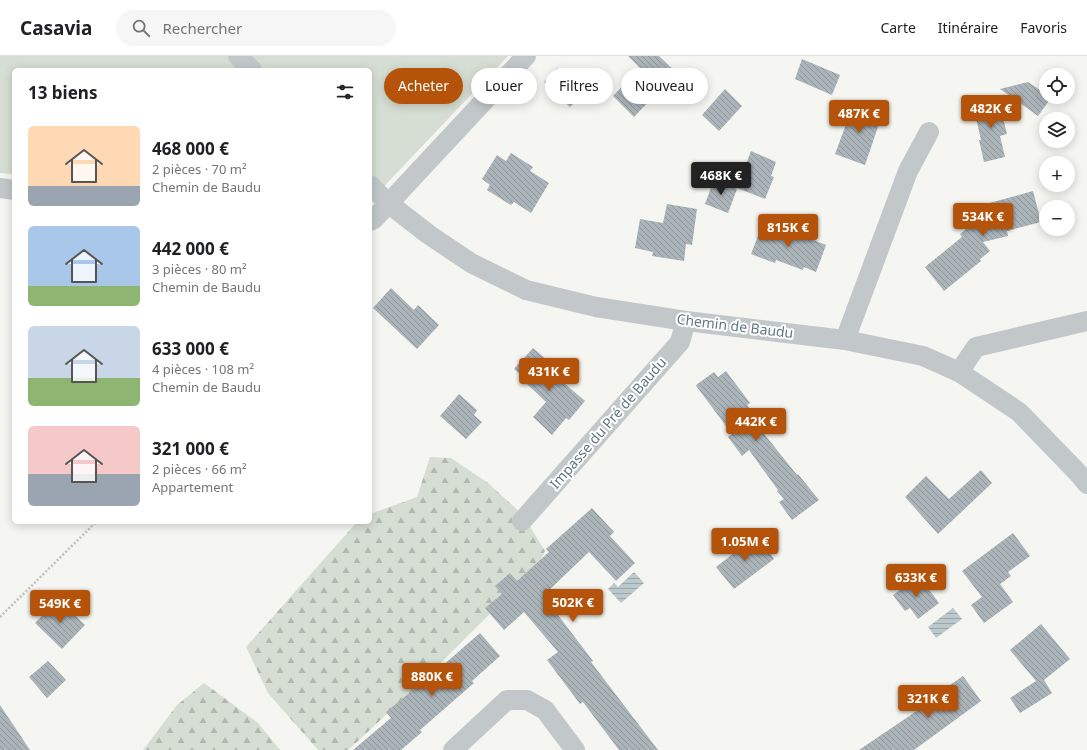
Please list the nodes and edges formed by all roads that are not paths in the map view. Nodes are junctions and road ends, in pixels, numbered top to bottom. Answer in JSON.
{"nodes":[{"id":1,"x":238,"y":56,"type":"edge"},
{"id":2,"x":526,"y":56,"type":"edge"},
{"id":3,"x":250,"y":68,"type":"edge"},
{"id":4,"x":929,"y":132,"type":"dead end"},
{"id":5,"x":372,"y":187,"type":"edge"},
{"id":6,"x":0,"y":188,"type":"edge"},
{"id":7,"x":12,"y":190,"type":"edge"},
{"id":8,"x":388,"y":203,"type":"junction"},
{"id":9,"x":372,"y":220,"type":"edge"},
{"id":10,"x":686,"y":321,"type":"junction"},
{"id":11,"x":1087,"y":321,"type":"edge"},
{"id":12,"x":845,"y":340,"type":"junction"},
{"id":13,"x":959,"y":372,"type":"junction"},
{"id":14,"x":1087,"y":484,"type":"edge"},
{"id":15,"x":522,"y":520,"type":"dead end"},
{"id":16,"x":453,"y":750,"type":"edge"},
{"id":17,"x":575,"y":750,"type":"edge"}],
"edges":[{"from":1,"to":3,"type":"street"},
{"from":2,"to":8,"type":"street"},
{"from":4,"to":12,"type":"street"},
{"from":5,"to":8,"type":"street","name":"Chemin de Baudu"},
{"from":6,"to":7,"type":"street"},
{"from":8,"to":9,"type":"street"},
{"from":8,"to":10,"type":"street","name":"Chemin de Baudu"},
{"from":10,"to":12,"type":"street","name":"Chemin de Baudu"},
{"from":10,"to":15,"type":"street","name":"Impasse du Pré de Baudu"},
{"from":11,"to":13,"type":"street"},
{"from":12,"to":13,"type":"street","name":"Chemin de Baudu"},
{"from":13,"to":14,"type":"street","name":"Chemin de Baudu"},
{"from":16,"to":17,"type":"street"}]}
